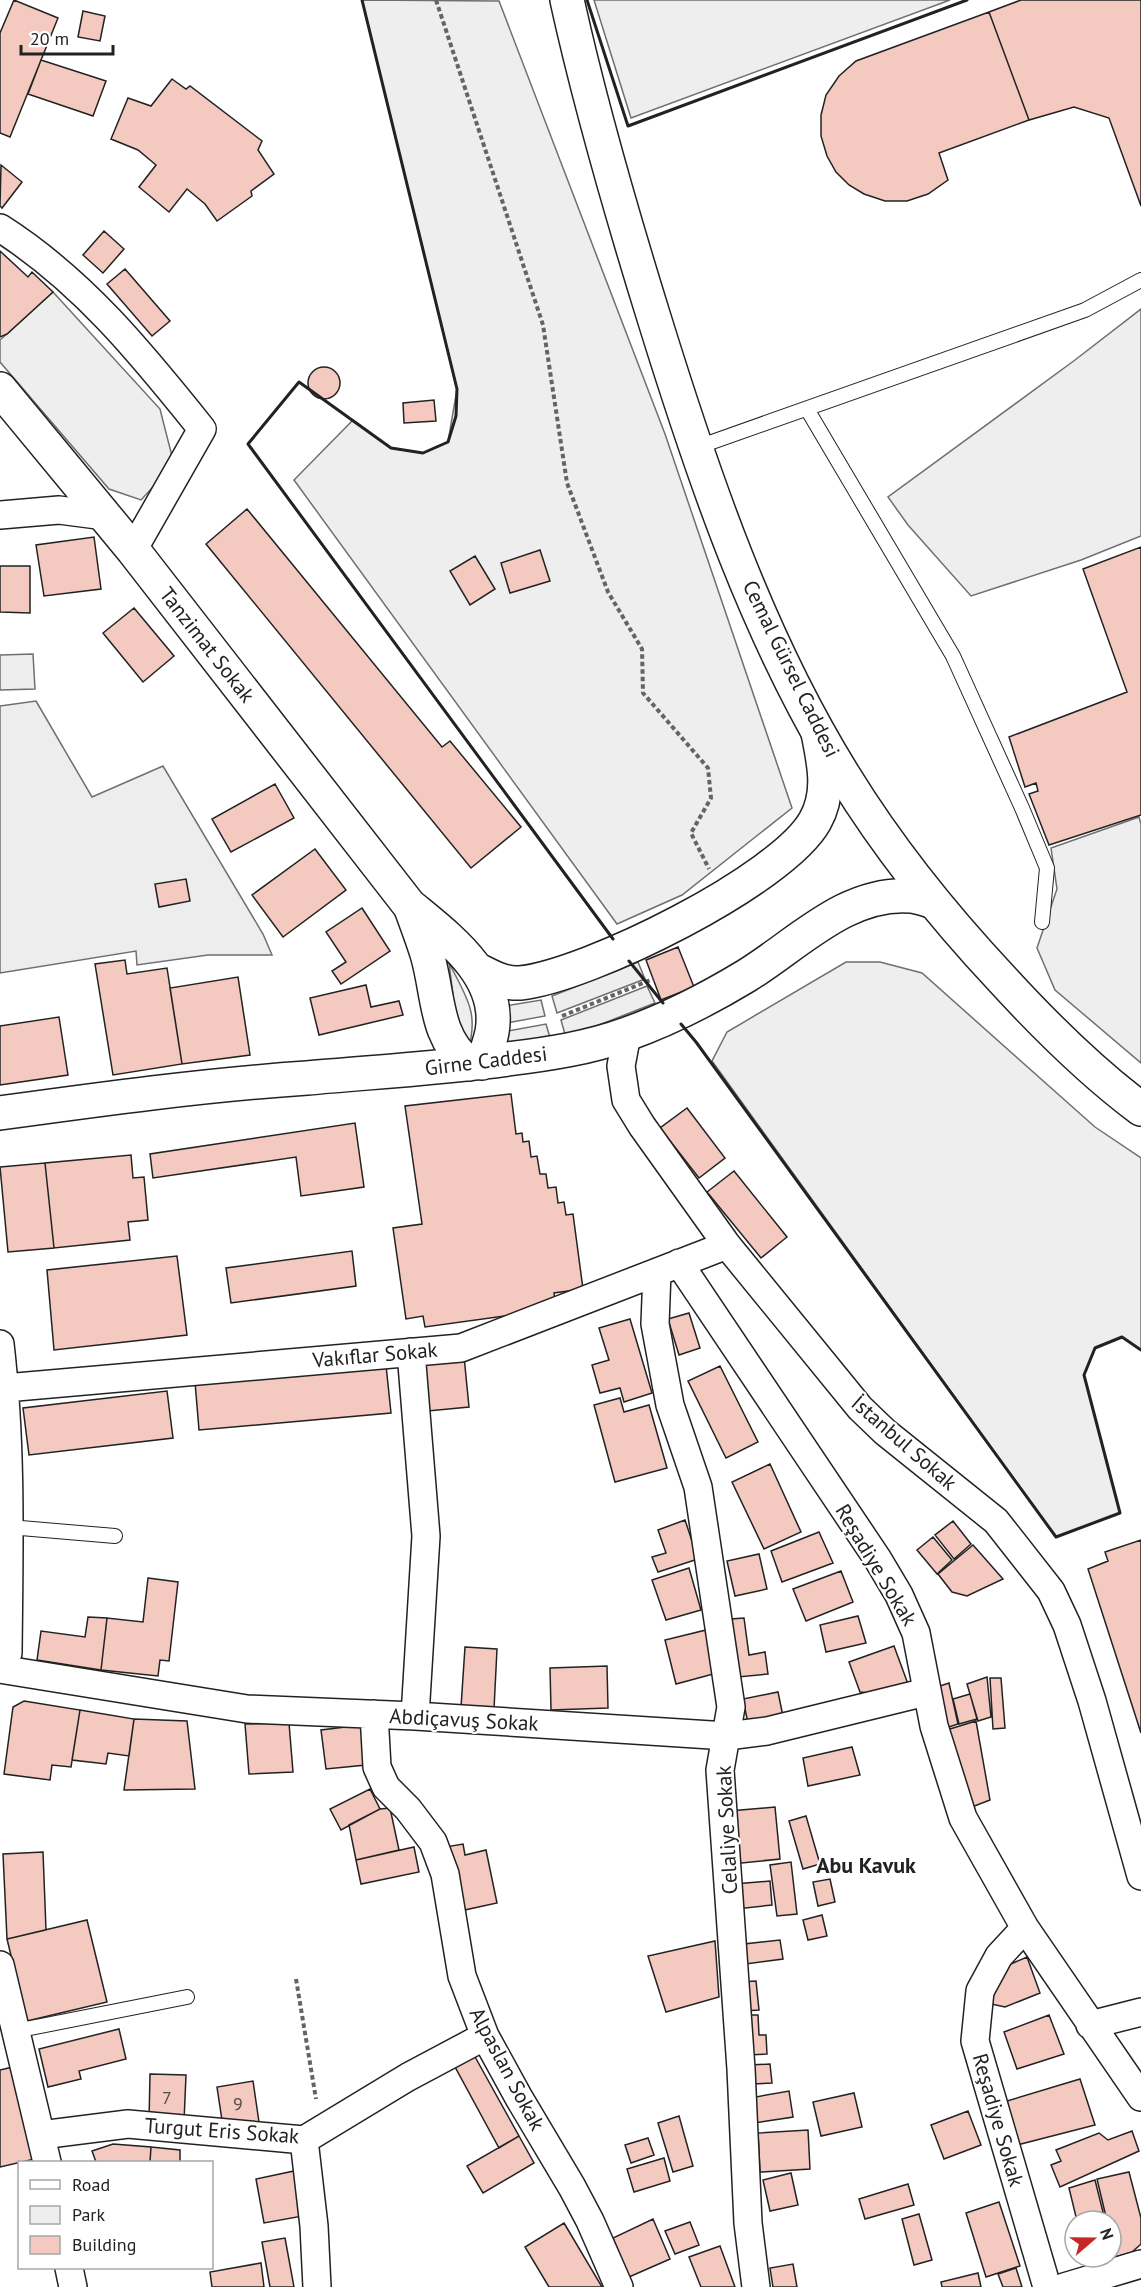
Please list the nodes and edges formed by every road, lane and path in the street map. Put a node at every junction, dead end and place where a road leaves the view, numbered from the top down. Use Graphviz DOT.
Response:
graph roads {
  1 [pos="436,0"];
  2 [pos="545,0"];
  3 [pos="567,0"];
  4 [pos="600,135"];
  5 [pos="0,228"];
  6 [pos="1141,280"];
  7 [pos="0,389"];
  8 [pos="807,409"];
  9 [pos="695,448"];
  10 [pos="0,515"];
  11 [pos="105,516"];
  12 [pos="133,550"];
  13 [pos="817,728"];
  14 [pos="711,872"];
  15 [pos="934,902"];
  16 [pos="410,904"];
  17 [pos="1042,922"];
  18 [pos="478,970"];
  19 [pos="653,979"];
  20 [pos="552,1018"];
  21 [pos="627,1034"];
  22 [pos="475,1063"];
  23 [pos="1141,1110"];
  24 [pos="0,1113"];
  25 [pos="727,1245"];
  26 [pos="668,1268"];
  27 [pos="0,1344"];
  28 [pos="411,1352"];
  29 [pos="5,1388"];
  30 [pos="9,1527"];
  31 [pos="115,1536"];
  32 [pos="0,1669"];
  33 [pos="926,1692"];
  34 [pos="374,1714"];
  35 [pos="416,1716"];
  36 [pos="727,1736"];
  37 [pos="1141,1876"];
  38 [pos="1025,1928"];
  39 [pos="0,1965"];
  40 [pos="296,1979"];
  41 [pos="187,1997"];
  42 [pos="1141,2012"];
  43 [pos="1090,2025"];
  44 [pos="7,2033"];
  45 [pos="485,2036"];
  46 [pos="1141,2097"];
  47 [pos="41,2135"];
  48 [pos="312,2135"];
  49 [pos="47,2161"];
  50 [pos="1141,2264"];
  51 [pos="69,2269"];
  52 [pos="73,2287"];
  53 [pos="317,2287"];
  54 [pos="619,2287"];
  55 [pos="756,2287"];
  56 [pos="1047,2287"];
  57 [pos="1065,2287"];
  1 -- 14 [label="path"];
  2 -- 4 [label="street, Cemal Gürsel Caddesi"];
  3 -- 4 [label="street, Cemal Gürsel Caddesi"];
  4 -- 9 [label="street, Cemal Gürsel Caddesi"];
  5 -- 12 [label="street"];
  6 -- 8 [label="lane"];
  7 -- 11 [label="street, Tanzimat Sokak"];
  8 -- 9 [label="lane"];
  8 -- 17 [label="lane"];
  9 -- 13 [label="street, Cemal Gürsel Caddesi"];
  10 -- 11 [label="street"];
  11 -- 12 [label="street, Tanzimat Sokak"];
  12 -- 16 [label="street, Tanzimat Sokak"];
  13 -- 15 [label="street, Cemal Gürsel Caddesi"];
  13 -- 18 [label="street"];
  15 -- 21 [label="street, Girne Caddesi"];
  15 -- 23 [label="street, Cemal Gürsel Caddesi"];
  16 -- 18 [label="street, Tanzimat Sokak"];
  16 -- 22 [label="street, Tanzimat Sokak"];
  18 -- 22 [label="street, Tanzimat Sokak"];
  19 -- 20 [label="path"];
  21 -- 22 [label="street, Girne Caddesi"];
  21 -- 25 [label="street, İstanbul Sokak"];
  22 -- 24 [label="street, Girne Caddesi"];
  25 -- 26 [label="street, Vakıflar Sokak"];
  25 -- 37 [label="street, İstanbul Sokak"];
  26 -- 28 [label="street, Vakıflar Sokak"];
  26 -- 33 [label="street, Reşadiye Sokak"];
  26 -- 36 [label="street, Celaliye Sokak"];
  27 -- 29 [label="street"];
  28 -- 29 [label="street, Vakıflar Sokak"];
  28 -- 35 [label="street"];
  29 -- 30 [label="street"];
  30 -- 31 [label="lane"];
  30 -- 32 [label="street"];
  32 -- 34 [label="street, Abdiçavuş Sokak"];
  33 -- 36 [label="street, Abdiçavuş Sokak"];
  33 -- 38 [label="street, Reşadiye Sokak"];
  34 -- 35 [label="street, Abdiçavuş Sokak"];
  34 -- 45 [label="street, Alpaslan Sokak"];
  35 -- 36 [label="street, Abdiçavuş Sokak"];
  36 -- 55 [label="street, Celaliye Sokak"];
  38 -- 43 [label="street, Reşadiye Sokak"];
  38 -- 56 [label="street, Reşadiye Sokak"];
  39 -- 44 [label="street"];
  40 -- 48 [label="path"];
  41 -- 44 [label="lane"];
  42 -- 43 [label="street"];
  43 -- 46 [label="street, Reşadiye Sokak"];
  44 -- 47 [label="street"];
  45 -- 48 [label="street, Turgut Eris Sokak"];
  45 -- 54 [label="street, Alpaslan Sokak"];
  47 -- 48 [label="street, Turgut Eris Sokak"];
  47 -- 49 [label="street"];
  48 -- 53 [label="street"];
  50 -- 57 [label="street"];
  51 -- 52 [label="street"];
}
